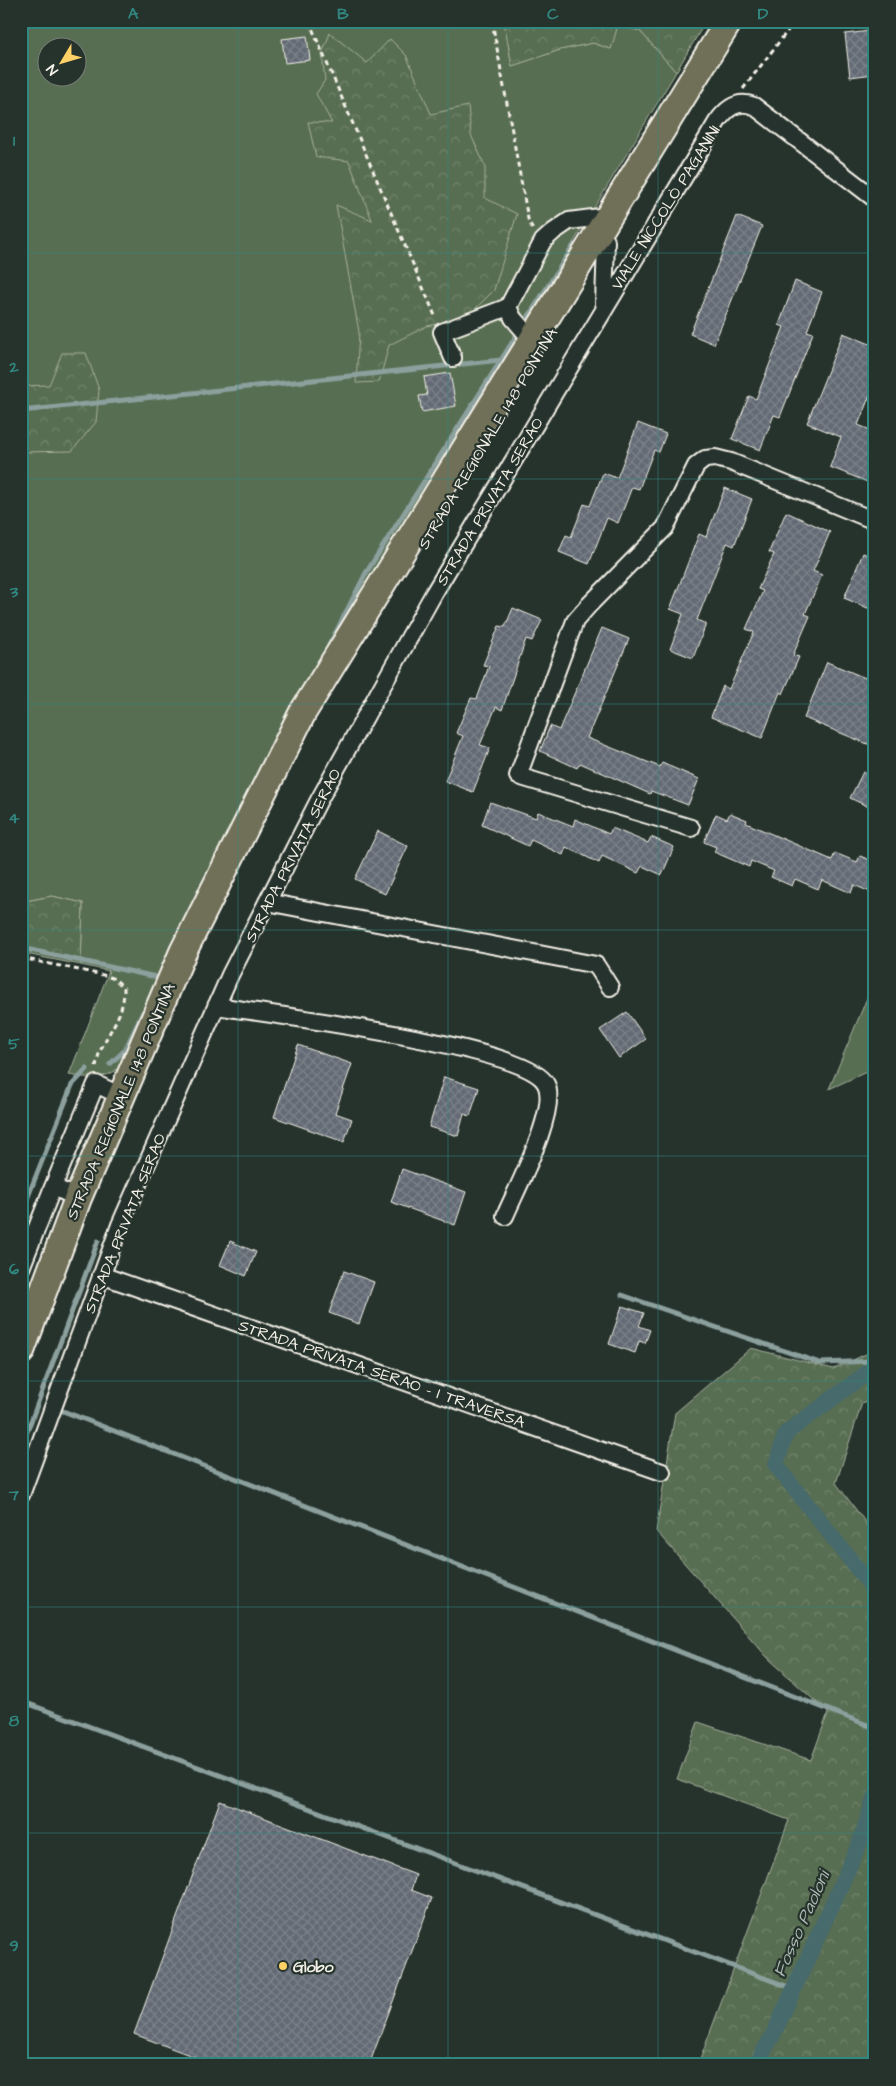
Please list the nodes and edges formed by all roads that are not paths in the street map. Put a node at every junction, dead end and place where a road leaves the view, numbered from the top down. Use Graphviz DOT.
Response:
graph roads {
  1 [pos="728,21"];
  2 [pos="747,21"];
  3 [pos="875,198"];
  4 [pos="607,229"];
  5 [pos="604,306"];
  6 [pos="511,312"];
  7 [pos="532,339"];
  8 [pos="453,358"];
  9 [pos="875,521"];
  10 [pos="691,828"];
  11 [pos="232,857"];
  12 [pos="267,902"];
  13 [pos="610,987"];
  14 [pos="216,1006"];
  15 [pos="121,1096"];
  16 [pos="53,1188"];
  17 [pos="78,1198"];
  18 [pos="505,1216"];
  19 [pos="21,1268"];
  20 [pos="101,1275"];
  21 [pos="21,1351"];
  22 [pos="662,1472"];
  23 [pos="21,1495"];
  1 -- 4 [label="main road, STRADA REGIONALE 148 PONTINA"];
  2 -- 4 [label="main road, STRADA REGIONALE 148 PONTINA"];
  3 -- 5 [label="street, VIALE NICCOLÒ PAGANINI"];
  4 -- 5 [label="street, STRADA PRIVATA SERAO"];
  4 -- 6 [label="street"];
  4 -- 7 [label="main road, STRADA REGIONALE 148 PONTINA"];
  4 -- 11 [label="main road, STRADA REGIONALE 148 PONTINA"];
  5 -- 12 [label="street, STRADA PRIVATA SERAO"];
  6 -- 7 [label="street, STRADA REGIONALE 148 PONTINA"];
  6 -- 8 [label="street"];
  7 -- 11 [label="main road, STRADA REGIONALE 148 PONTINA"];
  9 -- 10 [label="street"];
  11 -- 15 [label="main road, STRADA REGIONALE 148 PONTINA"];
  12 -- 13 [label="street"];
  12 -- 14 [label="street, STRADA PRIVATA SERAO"];
  14 -- 18 [label="street"];
  14 -- 20 [label="street, STRADA PRIVATA SERAO"];
  15 -- 16 [label="street"];
  15 -- 17 [label="main road, STRADA REGIONALE 148 PONTINA"];
  16 -- 17 [label="street"];
  16 -- 19 [label="street"];
  17 -- 21 [label="main road, STRADA REGIONALE 148 PONTINA"];
  20 -- 22 [label="street, STRADA PRIVATA SERAO - I TRAVERSA"];
  20 -- 23 [label="street, STRADA PRIVATA SERAO"];
}
